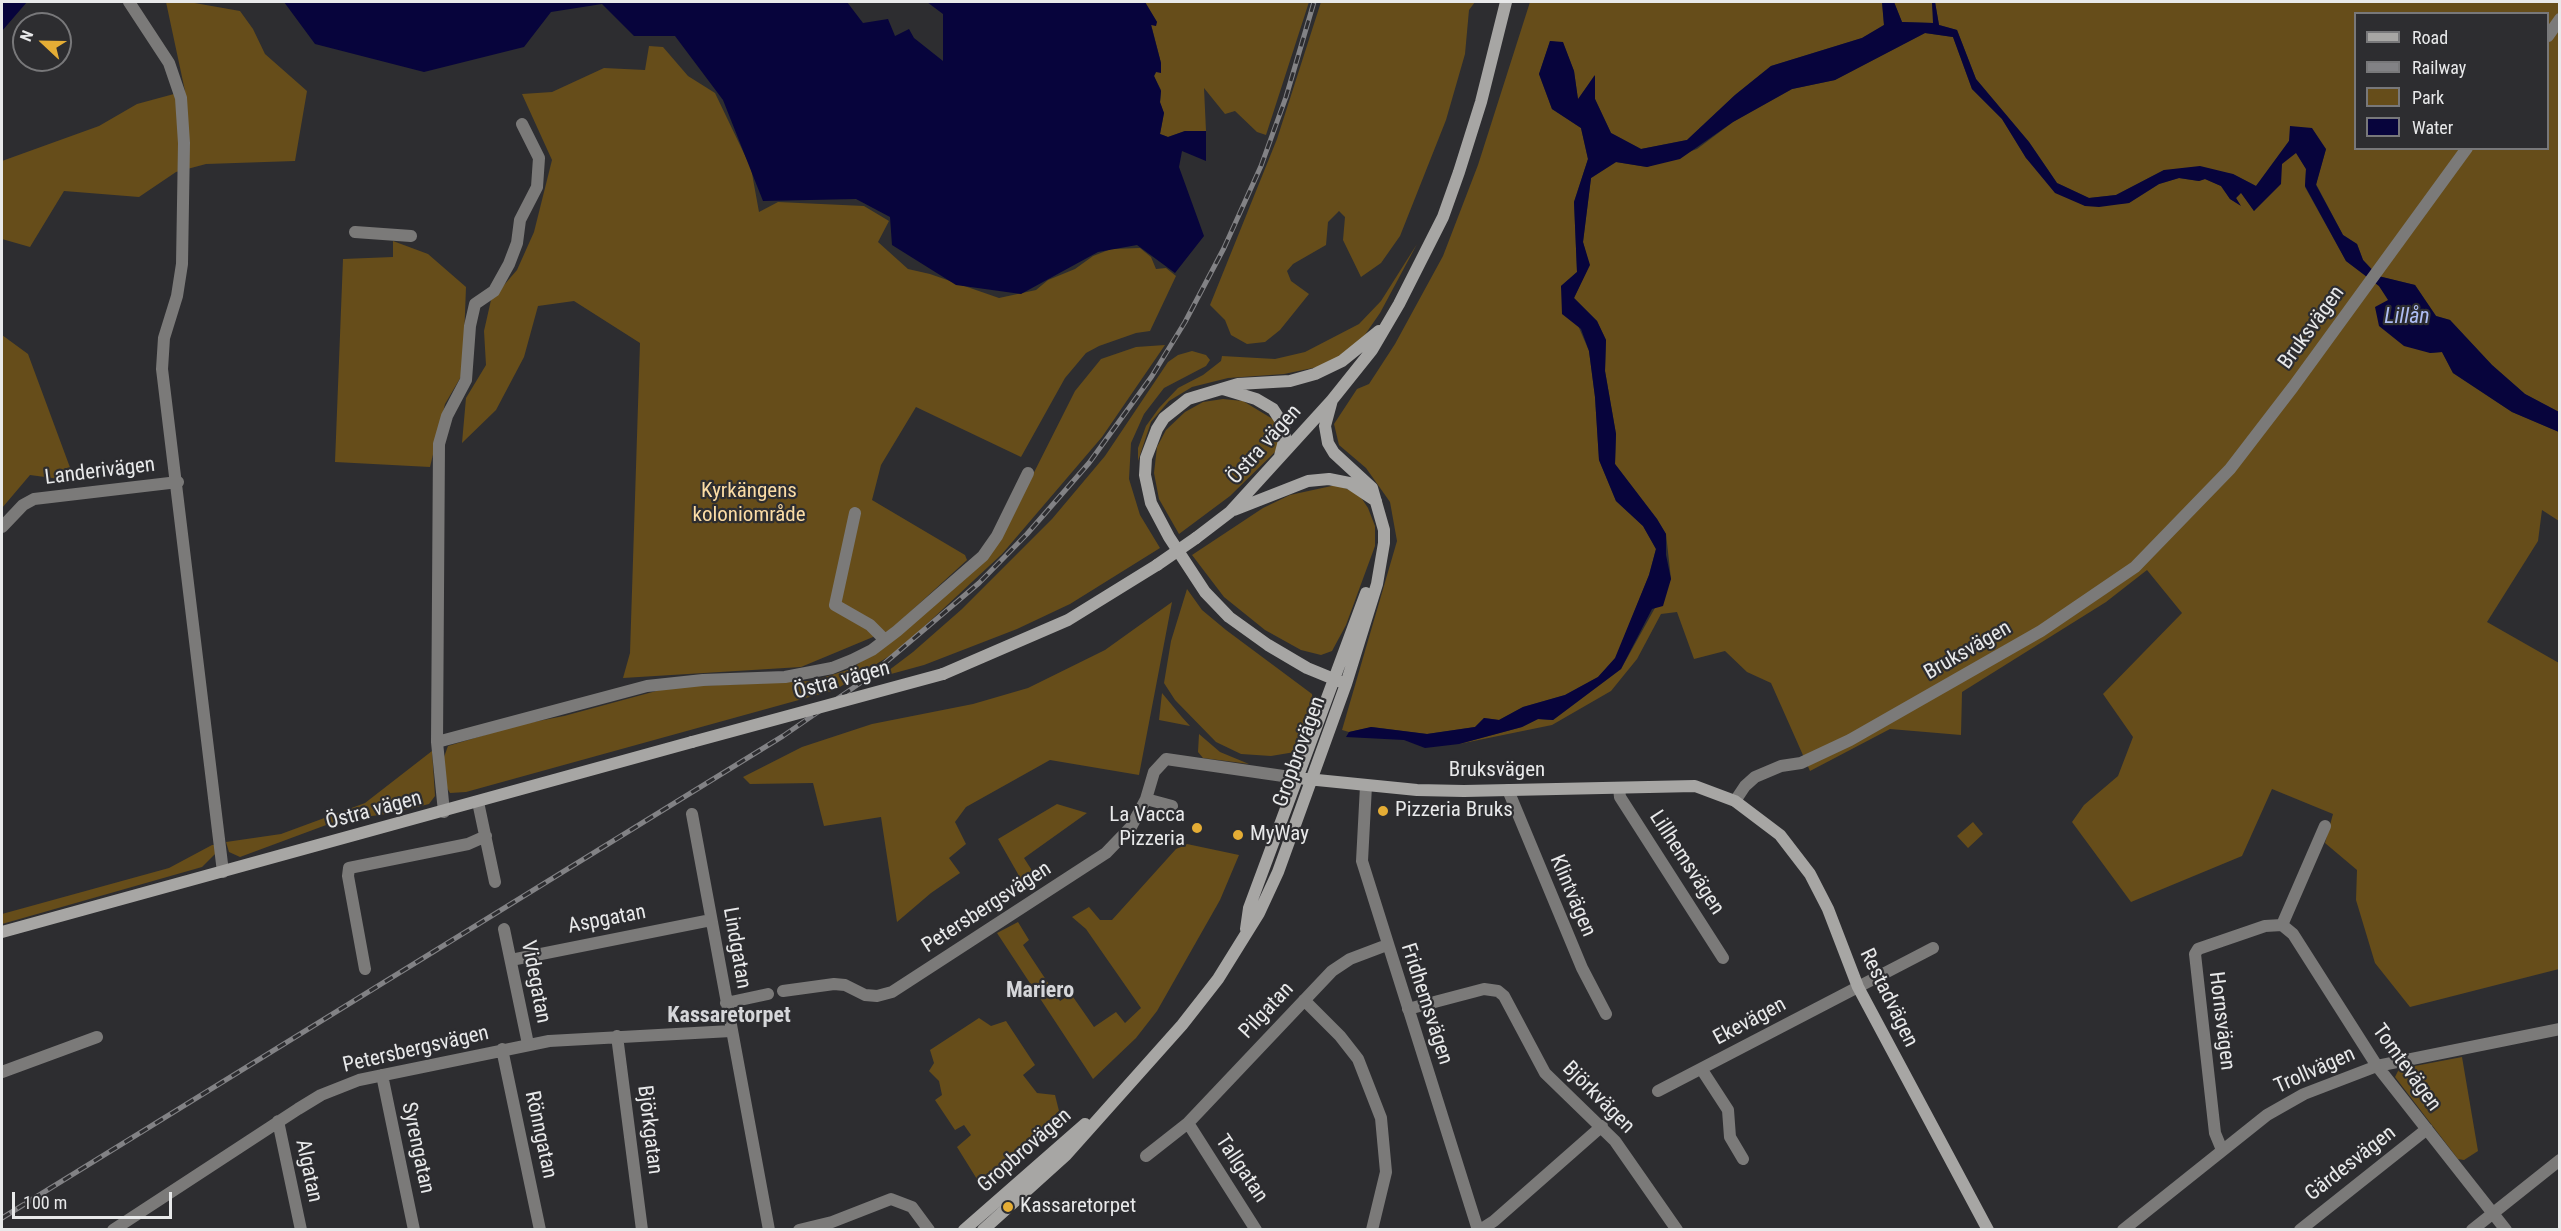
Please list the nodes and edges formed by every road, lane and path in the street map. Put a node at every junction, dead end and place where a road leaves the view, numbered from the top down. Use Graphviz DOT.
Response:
graph roads {
  1 [pos="129,2"];
  2 [pos="1506,2"];
  3 [pos="2559,19"];
  4 [pos="2549,33"];
  5 [pos="522,124"];
  6 [pos="2466,150"];
  7 [pos="355,232"];
  8 [pos="411,236"];
  9 [pos="1386,325"];
  10 [pos="1222,388"];
  11 [pos="1332,400"];
  12 [pos="1278,461"];
  13 [pos="1028,473"];
  14 [pos="177,482"];
  15 [pos="1377,503"];
  16 [pos="1230,512"];
  17 [pos="855,516"];
  18 [pos="2,527"];
  19 [pos="1382,560"];
  20 [pos="885,640"];
  21 [pos="1332,679"];
  22 [pos="1346,684"];
  23 [pos="437,742"];
  24 [pos="1297,778"];
  25 [pos="1310,780"];
  26 [pos="1365,786"];
  27 [pos="1619,788"];
  28 [pos="1508,790"];
  29 [pos="1146,799"];
  30 [pos="1735,801"];
  31 [pos="478,802"];
  32 [pos="1172,806"];
  33 [pos="444,812"];
  34 [pos="692,814"];
  35 [pos="2325,826"];
  36 [pos="486,836"];
  37 [pos="224,872"];
  38 [pos="495,882"];
  39 [pos="711,920"];
  40 [pos="2282,925"];
  41 [pos="504,929"];
  42 [pos="1246,930"];
  43 [pos="2,932"];
  44 [pos="1387,945"];
  45 [pos="1934,948"];
  46 [pos="1723,958"];
  47 [pos="512,960"];
  48 [pos="365,969"];
  49 [pos="1858,987"];
  50 [pos="783,991"];
  51 [pos="768,994"];
  52 [pos="1304,1000"];
  53 [pos="726,1003"];
  54 [pos="1408,1009"];
  55 [pos="1606,1014"];
  56 [pos="2559,1029"];
  57 [pos="731,1031"];
  58 [pos="617,1036"];
  59 [pos="97,1037"];
  60 [pos="528,1044"];
  61 [pos="502,1049"];
  62 [pos="2377,1066"];
  63 [pos="1702,1070"];
  64 [pos="2,1072"];
  65 [pos="382,1075"];
  66 [pos="1658,1091"];
  67 [pos="1112,1102"];
  68 [pos="278,1121"];
  69 [pos="1602,1126"];
  70 [pos="1190,1127"];
  71 [pos="2427,1129"];
  72 [pos="2222,1150"];
  73 [pos="1146,1156"];
  74 [pos="1743,1159"];
  75 [pos="2559,1160"];
  76 [pos="2493,1213"];
  77 [pos="113,1230"];
  78 [pos="300,1230"];
  79 [pos="414,1230"];
  80 [pos="540,1230"];
  81 [pos="642,1230"];
  82 [pos="769,1230"];
  83 [pos="799,1230"];
  84 [pos="929,1230"];
  85 [pos="964,1230"];
  86 [pos="983,1230"];
  87 [pos="1256,1230"];
  88 [pos="1372,1230"];
  89 [pos="1479,1230"];
  90 [pos="1677,1230"];
  91 [pos="1988,1230"];
  92 [pos="2123,1230"];
  93 [pos="2300,1230"];
  94 [pos="2472,1230"];
  95 [pos="2506,1230"];
  1 -- 14 [label="street"];
  2 -- 9 [label="street, Östra vägen"];
  3 -- 4 [label="street"];
  5 -- 23 [label="street"];
  6 -- 30 [label="street, Bruksvägen"];
  7 -- 8 [label="street"];
  9 -- 10 [label="street"];
  9 -- 11 [label="street, Östra vägen"];
  10 -- 12 [label="street"];
  10 -- 21 [label="street"];
  11 -- 12 [label="street, Östra vägen"];
  11 -- 15 [label="street"];
  12 -- 16 [label="street, Östra vägen"];
  13 -- 20 [label="street"];
  14 -- 18 [label="street, Landerivägen"];
  14 -- 37 [label="street"];
  15 -- 16 [label="street"];
  15 -- 19 [label="street"];
  16 -- 31 [label="street, Östra vägen, bridge"];
  17 -- 20 [label="street"];
  19 -- 21 [label="street, Gropbrovägen"];
  19 -- 22 [label="street, Gropbrovägen"];
  20 -- 23 [label="street"];
  21 -- 22 [label="street"];
  21 -- 24 [label="street, Gropbrovägen"];
  22 -- 25 [label="street, Gropbrovägen"];
  23 -- 33 [label="street"];
  24 -- 25 [label="street, Bruksvägen"];
  24 -- 29 [label="street, Petersbergsvägen"];
  24 -- 42 [label="street, Gropbrovägen"];
  25 -- 26 [label="street, Bruksvägen"];
  25 -- 42 [label="street, Gropbrovägen"];
  26 -- 28 [label="street, Bruksvägen"];
  26 -- 44 [label="street, Fridhemsvägen"];
  27 -- 28 [label="street, Bruksvägen"];
  27 -- 30 [label="street, Bruksvägen"];
  27 -- 46 [label="street, Lillhemsvägen"];
  28 -- 55 [label="street, Klintvägen"];
  29 -- 32 [label="street"];
  29 -- 50 [label="street, Petersbergsvägen"];
  30 -- 49 [label="street, Restadvägen"];
  31 -- 33 [label="street, Östra vägen"];
  31 -- 36 [label="street"];
  33 -- 37 [label="street, Östra vägen"];
  34 -- 39 [label="street, Lindgatan"];
  35 -- 40 [label="street"];
  36 -- 38 [label="street"];
  36 -- 48 [label="street"];
  37 -- 43 [label="street, Östra vägen"];
  39 -- 47 [label="street, Aspgatan"];
  39 -- 53 [label="street, Lindgatan"];
  40 -- 62 [label="street, Tomtevägen"];
  40 -- 72 [label="street, Hornsvägen"];
  41 -- 47 [label="street, Videgatan"];
  42 -- 67 [label="street, Gropbrovägen"];
  44 -- 52 [label="street, Pilgatan"];
  44 -- 54 [label="street, Fridhemsvägen"];
  45 -- 49 [label="street, Ekevägen"];
  47 -- 60 [label="street, Videgatan"];
  49 -- 63 [label="street, Ekevägen"];
  49 -- 91 [label="street, Restadvägen"];
  51 -- 53 [label="street"];
  52 -- 70 [label="street, Pilgatan"];
  52 -- 88 [label="street"];
  53 -- 57 [label="street, Lindgatan"];
  54 -- 69 [label="street, Björkvägen"];
  54 -- 89 [label="street, Fridhemsvägen"];
  56 -- 62 [label="street, Trollvägen"];
  57 -- 58 [label="street, Petersbergsvägen"];
  57 -- 82 [label="street, Lindgatan"];
  58 -- 60 [label="street, Petersbergsvägen"];
  58 -- 81 [label="street, Björkgatan"];
  59 -- 64 [label="street"];
  60 -- 61 [label="street, Petersbergsvägen"];
  61 -- 65 [label="street, Petersbergsvägen"];
  61 -- 80 [label="street, Rönngatan"];
  62 -- 71 [label="street, Tomtevägen"];
  62 -- 72 [label="street, Trollvägen"];
  63 -- 66 [label="street, Ekevägen"];
  63 -- 74 [label="street"];
  65 -- 68 [label="street, Petersbergsvägen"];
  65 -- 79 [label="street, Syrengatan"];
  67 -- 85 [label="street, Gropbrovägen"];
  67 -- 86 [label="street, Gropbrovägen"];
  68 -- 77 [label="street, Petersbergsvägen"];
  68 -- 78 [label="street, Algatan"];
  69 -- 89 [label="street"];
  69 -- 90 [label="street, Björkvägen"];
  70 -- 73 [label="street, Pilgatan"];
  70 -- 87 [label="street, Tallgatan"];
  71 -- 76 [label="street, Tomtevägen"];
  71 -- 93 [label="street, Gärdesvägen"];
  72 -- 92 [label="street, Trollvägen"];
  75 -- 76 [label="street"];
  76 -- 94 [label="street"];
  76 -- 95 [label="street, Tomtevägen"];
  83 -- 84 [label="street"];
}
